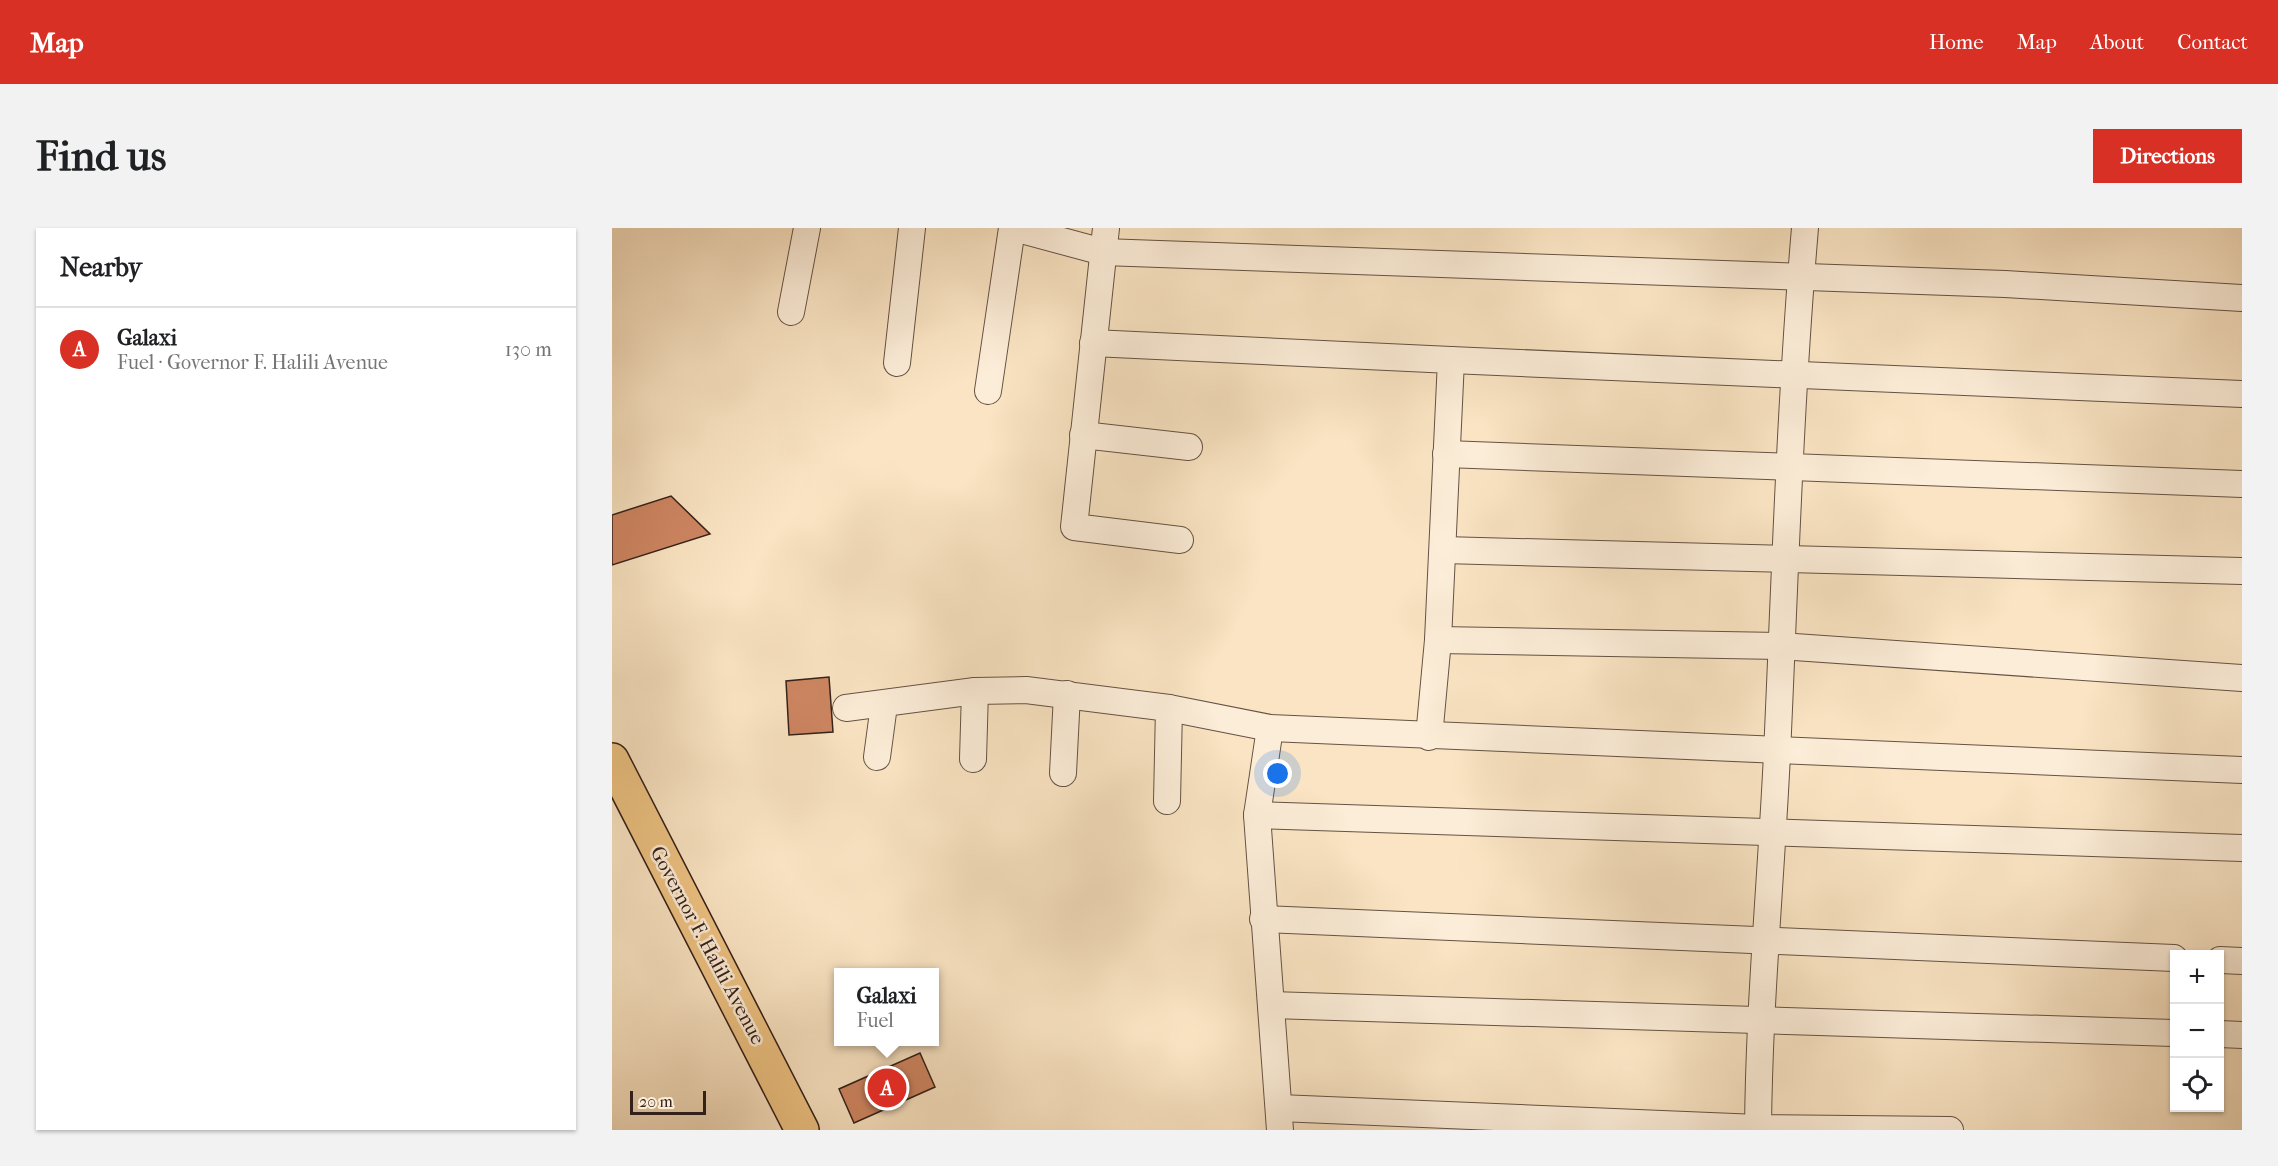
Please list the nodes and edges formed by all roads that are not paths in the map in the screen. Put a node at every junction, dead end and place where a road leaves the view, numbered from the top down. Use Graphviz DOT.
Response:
graph roads {
  1 [pos="807,228"];
  2 [pos="912,228"];
  3 [pos="1013,228"];
  4 [pos="1804,228"];
  5 [pos="1104,240"];
  6 [pos="1800,277"];
  7 [pos="2242,298"];
  8 [pos="791,312"];
  9 [pos="1093,343"];
  10 [pos="1451,360"];
  11 [pos="897,363"];
  12 [pos="1794,377"];
  13 [pos="988,392"];
  14 [pos="2242,394"];
  15 [pos="1083,435"];
  16 [pos="1189,447"];
  17 [pos="1446,454"];
  18 [pos="1789,468"];
  19 [pos="2242,484"];
  20 [pos="1180,540"];
  21 [pos="1443,550"];
  22 [pos="1787,560"];
  23 [pos="2242,571"];
  24 [pos="1438,640"];
  25 [pos="1780,646"];
  26 [pos="2242,678"];
  27 [pos="975,691"];
  28 [pos="1067,694"];
  29 [pos="884,705"];
  30 [pos="846,708"];
  31 [pos="1169,708"];
  32 [pos="1270,728"];
  33 [pos="1429,737"];
  34 [pos="1777,750"];
  35 [pos="877,757"];
  36 [pos="973,759"];
  37 [pos="612,760"];
  38 [pos="2242,770"];
  39 [pos="1063,773"];
  40 [pos="1167,801"];
  41 [pos="1257,815"];
  42 [pos="1773,832"];
  43 [pos="2242,848"];
  44 [pos="1263,919"];
  45 [pos="1767,939"];
  46 [pos="2170,958"];
  47 [pos="2224,960"];
  48 [pos="2242,961"];
  49 [pos="1271,1005"];
  50 [pos="1762,1020"];
  51 [pos="2170,1033"];
  52 [pos="2224,1034"];
  53 [pos="2242,1035"];
  54 [pos="1279,1119"];
  55 [pos="1758,1129"];
  56 [pos="802,1130"];
  57 [pos="1950,1130"];
  1 -- 8 [label="street"];
  2 -- 11 [label="street"];
  3 -- 5 [label="street"];
  3 -- 13 [label="street"];
  4 -- 6 [label="street"];
  5 -- 6 [label="street"];
  5 -- 9 [label="street"];
  6 -- 7 [label="street"];
  6 -- 12 [label="street"];
  9 -- 10 [label="street"];
  9 -- 15 [label="street"];
  10 -- 12 [label="street"];
  10 -- 17 [label="street"];
  12 -- 14 [label="street"];
  12 -- 18 [label="street"];
  15 -- 16 [label="street"];
  15 -- 20 [label="street"];
  17 -- 18 [label="street"];
  17 -- 21 [label="street"];
  18 -- 19 [label="street"];
  18 -- 22 [label="street"];
  21 -- 22 [label="street"];
  21 -- 24 [label="street"];
  22 -- 23 [label="street"];
  22 -- 25 [label="street"];
  24 -- 25 [label="street"];
  24 -- 33 [label="street"];
  25 -- 26 [label="street"];
  25 -- 34 [label="street"];
  27 -- 28 [label="street"];
  27 -- 29 [label="street"];
  27 -- 36 [label="street"];
  28 -- 31 [label="street"];
  28 -- 39 [label="street"];
  29 -- 30 [label="street"];
  29 -- 35 [label="street"];
  31 -- 32 [label="street"];
  31 -- 40 [label="street"];
  32 -- 33 [label="street"];
  32 -- 41 [label="street"];
  33 -- 34 [label="street"];
  34 -- 38 [label="street"];
  34 -- 42 [label="street"];
  37 -- 56 [label="main road, Governor F. Halili Avenue"];
  41 -- 42 [label="street"];
  41 -- 44 [label="street"];
  42 -- 43 [label="street"];
  42 -- 45 [label="street"];
  44 -- 45 [label="street"];
  44 -- 49 [label="street"];
  45 -- 46 [label="street"];
  45 -- 50 [label="street"];
  47 -- 48 [label="street"];
  49 -- 50 [label="street"];
  49 -- 54 [label="street"];
  50 -- 51 [label="street"];
  50 -- 55 [label="street"];
  52 -- 53 [label="street"];
  54 -- 55 [label="street"];
  55 -- 57 [label="street"];
}
